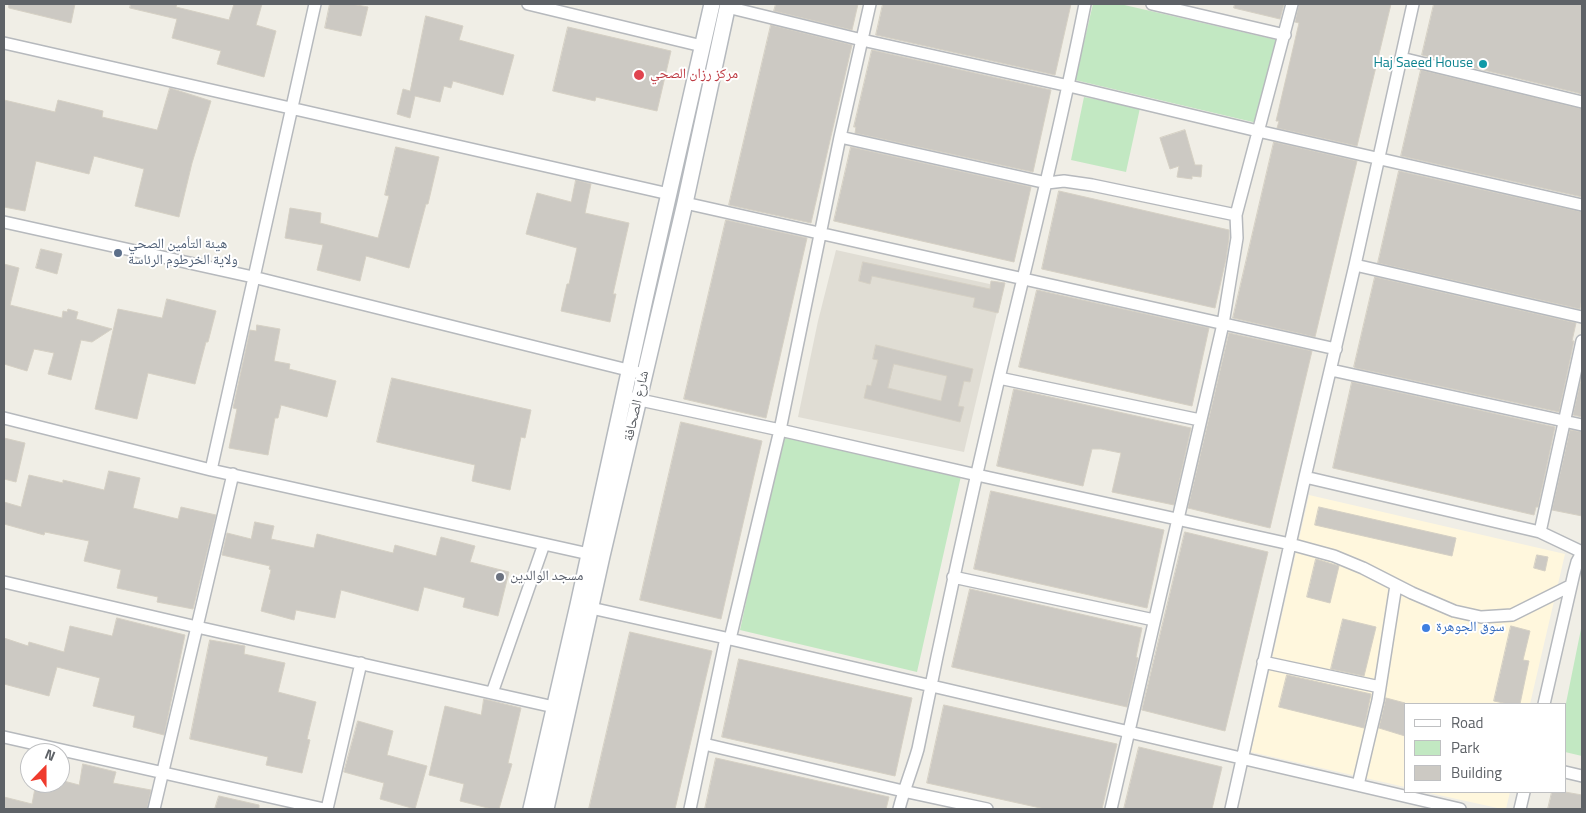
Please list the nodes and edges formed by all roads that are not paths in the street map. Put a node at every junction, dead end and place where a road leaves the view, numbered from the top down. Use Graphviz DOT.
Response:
graph roads {
  1 [pos="315,4"];
  2 [pos="528,4"];
  3 [pos="712,4"];
  4 [pos="870,4"];
  5 [pos="1085,4"];
  6 [pos="1152,4"];
  7 [pos="1292,4"];
  8 [pos="1413,4"];
  9 [pos="728,6"];
  10 [pos="1285,35"];
  11 [pos="862,40"];
  12 [pos="4,43"];
  13 [pos="702,46"];
  14 [pos="1401,58"];
  15 [pos="1069,86"];
  16 [pos="1582,102"];
  17 [pos="292,108"];
  18 [pos="1258,131"];
  19 [pos="840,137"];
  20 [pos="1379,158"];
  21 [pos="1047,182"];
  22 [pos="668,194"];
  23 [pos="685,203"];
  24 [pos="1582,205"];
  25 [pos="1236,216"];
  26 [pos="4,222"];
  27 [pos="820,233"];
  28 [pos="1355,265"];
  29 [pos="253,277"];
  30 [pos="1023,280"];
  31 [pos="1582,317"];
  32 [pos="1223,324"];
  33 [pos="1582,341"];
  34 [pos="1336,349"];
  35 [pos="1331,370"];
  36 [pos="629,371"];
  37 [pos="644,374"];
  38 [pos="999,378"];
  39 [pos="624,397"];
  40 [pos="639,400"];
  41 [pos="4,418"];
  42 [pos="1200,420"];
  43 [pos="1564,421"];
  44 [pos="1582,425"];
  45 [pos="780,430"];
  46 [pos="211,470"];
  47 [pos="233,474"];
  48 [pos="977,476"];
  49 [pos="1305,476"];
  50 [pos="1177,519"];
  51 [pos="1540,532"];
  52 [pos="544,544"];
  53 [pos="1290,544"];
  54 [pos="1582,552"];
  55 [pos="589,554"];
  56 [pos="953,577"];
  57 [pos="4,582"];
  58 [pos="1396,585"];
  59 [pos="1570,586"];
  60 [pos="590,608"];
  61 [pos="1154,620"];
  62 [pos="197,627"];
  63 [pos="728,638"];
  64 [pos="1263,662"];
  65 [pos="361,663"];
  66 [pos="930,686"];
  67 [pos="1380,687"];
  68 [pos="492,693"];
  69 [pos="1544,703"];
  70 [pos="554,707"];
  71 [pos="1129,731"];
  72 [pos="4,737"];
  73 [pos="704,744"];
  74 [pos="1242,758"];
  75 [pos="1566,772"];
  76 [pos="163,773"];
  77 [pos="1582,776"];
  78 [pos="1358,785"];
  79 [pos="903,791"];
  80 [pos="1524,793"];
  81 [pos="154,809"];
  82 [pos="326,809"];
  83 [pos="531,809"];
  84 [pos="546,809"];
  85 [pos="690,809"];
  86 [pos="899,809"];
  87 [pos="987,809"];
  88 [pos="1111,809"];
  89 [pos="1231,809"];
  90 [pos="1460,809"];
  91 [pos="1520,809"];
  1 -- 17 [label="street"];
  2 -- 13 [label="street"];
  3 -- 13 [label="main road, شارع الصحافة"];
  4 -- 11 [label="street"];
  5 -- 15 [label="street"];
  6 -- 10 [label="street"];
  7 -- 10 [label="street"];
  8 -- 14 [label="street"];
  9 -- 11 [label="street"];
  9 -- 23 [label="main road, شارع الصحافة"];
  10 -- 18 [label="street"];
  11 -- 15 [label="street"];
  11 -- 19 [label="street"];
  12 -- 17 [label="street"];
  13 -- 22 [label="main road, شارع الصحافة"];
  14 -- 16 [label="street"];
  14 -- 20 [label="street"];
  15 -- 18 [label="street"];
  15 -- 21 [label="street"];
  17 -- 22 [label="street"];
  17 -- 29 [label="street"];
  18 -- 20 [label="street"];
  18 -- 25 [label="street"];
  19 -- 21 [label="street"];
  19 -- 27 [label="street"];
  20 -- 24 [label="street"];
  20 -- 28 [label="street"];
  21 -- 25 [label="street"];
  21 -- 30 [label="street"];
  22 -- 36 [label="main road, شارع الصحافة"];
  23 -- 27 [label="street"];
  23 -- 37 [label="main road, شارع الصحافة"];
  25 -- 32 [label="street"];
  26 -- 29 [label="street"];
  27 -- 30 [label="street"];
  27 -- 45 [label="street"];
  28 -- 31 [label="street"];
  28 -- 34 [label="street"];
  29 -- 36 [label="street"];
  29 -- 46 [label="street"];
  30 -- 32 [label="street"];
  30 -- 38 [label="street"];
  32 -- 34 [label="street"];
  32 -- 42 [label="street"];
  33 -- 43 [label="street"];
  34 -- 35 [label="street"];
  35 -- 43 [label="street"];
  35 -- 49 [label="street"];
  36 -- 37 [label="street"];
  36 -- 39 [label="main road, شارع الصحافة"];
  37 -- 40 [label="main road, شارع الصحافة"];
  38 -- 42 [label="street"];
  38 -- 48 [label="street"];
  39 -- 40 [label="street"];
  39 -- 55 [label="main road, شارع الصحافة"];
  40 -- 45 [label="street"];
  40 -- 60 [label="main road, شارع الصحافة"];
  41 -- 46 [label="street"];
  42 -- 50 [label="street"];
  43 -- 44 [label="street"];
  43 -- 51 [label="street"];
  45 -- 48 [label="street"];
  45 -- 63 [label="street"];
  46 -- 47 [label="street"];
  47 -- 52 [label="street"];
  47 -- 62 [label="street"];
  48 -- 50 [label="street"];
  48 -- 56 [label="street"];
  49 -- 51 [label="street"];
  49 -- 53 [label="street"];
  50 -- 53 [label="street"];
  50 -- 61 [label="street"];
  51 -- 54 [label="street"];
  52 -- 55 [label="street"];
  52 -- 68 [label="street"];
  53 -- 58 [label="street"];
  53 -- 64 [label="street"];
  54 -- 59 [label="street"];
  55 -- 70 [label="main road, شارع الصحافة"];
  56 -- 61 [label="street"];
  56 -- 66 [label="street"];
  57 -- 62 [label="street"];
  58 -- 59 [label="street"];
  58 -- 67 [label="street"];
  59 -- 69 [label="street"];
  60 -- 63 [label="street"];
  60 -- 84 [label="main road, شارع الصحافة"];
  61 -- 71 [label="street"];
  62 -- 65 [label="street"];
  62 -- 76 [label="street"];
  63 -- 66 [label="street"];
  63 -- 73 [label="street"];
  64 -- 67 [label="street"];
  64 -- 74 [label="street"];
  65 -- 68 [label="street"];
  65 -- 82 [label="street"];
  66 -- 71 [label="street"];
  66 -- 79 [label="street"];
  67 -- 78 [label="street"];
  68 -- 70 [label="street"];
  70 -- 83 [label="main road, شارع الصحافة"];
  71 -- 74 [label="street"];
  71 -- 88 [label="street"];
  72 -- 76 [label="street"];
  73 -- 79 [label="street"];
  73 -- 85 [label="street"];
  74 -- 78 [label="street"];
  74 -- 89 [label="street"];
  75 -- 77 [label="street"];
  76 -- 81 [label="street"];
  76 -- 82 [label="street"];
  78 -- 90 [label="street"];
  79 -- 86 [label="street"];
  79 -- 87 [label="street"];
  80 -- 91 [label="street"];
}
